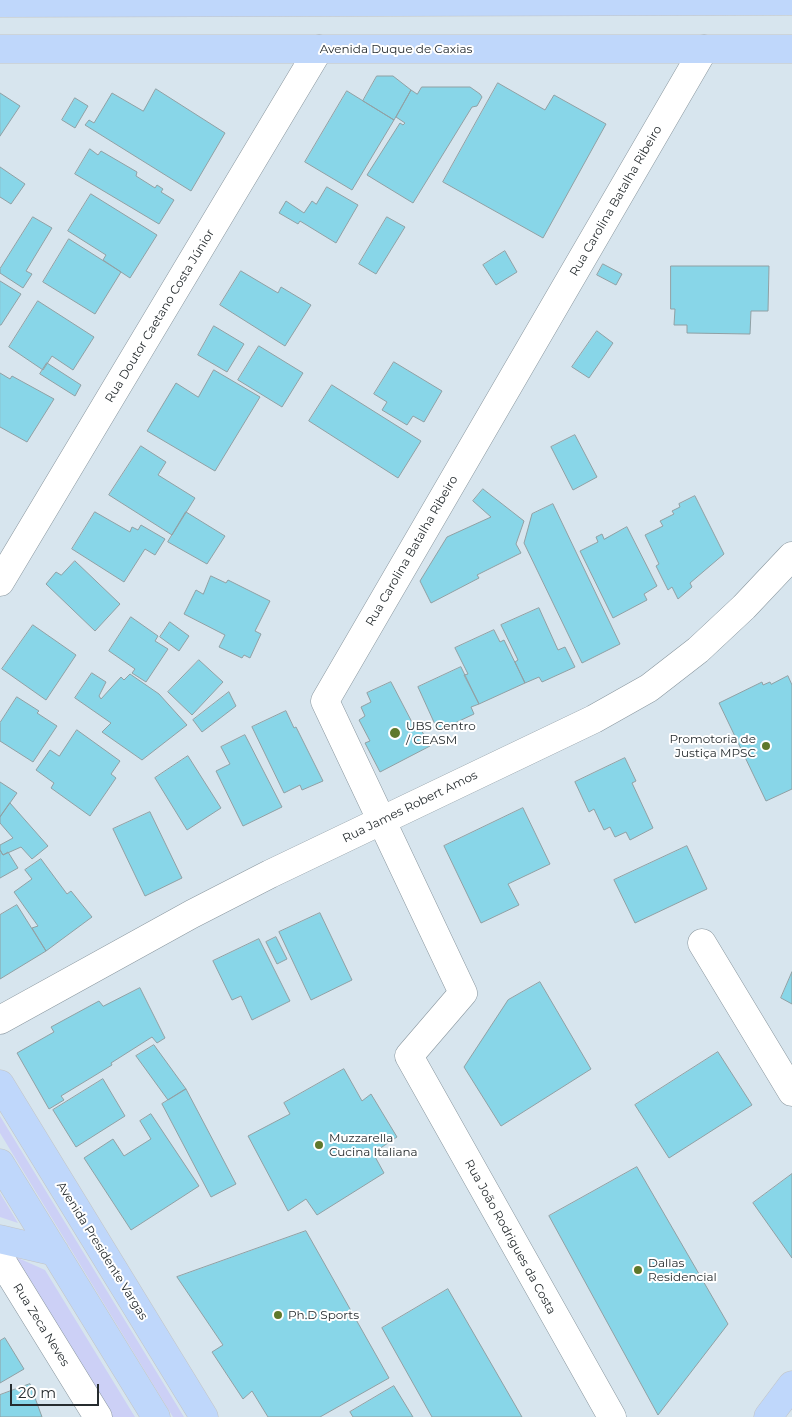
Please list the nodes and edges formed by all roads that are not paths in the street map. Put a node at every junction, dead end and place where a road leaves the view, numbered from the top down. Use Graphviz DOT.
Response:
graph roads {
  1 [pos="674,0"];
  2 [pos="310,1"];
  3 [pos="792,1"];
  4 [pos="0,3"];
  5 [pos="0,49"];
  6 [pos="320,49"];
  7 [pos="704,49"];
  8 [pos="792,49"];
  9 [pos="792,556"];
  10 [pos="0,582"];
  11 [pos="382,820"];
  12 [pos="702,943"];
  13 [pos="0,1020"];
  14 [pos="409,1056"];
  15 [pos="0,1084"];
  16 [pos="792,1092"];
  17 [pos="0,1162"];
  18 [pos="0,1239"];
  19 [pos="55,1252"];
  20 [pos="0,1258"];
  21 [pos="792,1385"];
  22 [pos="98,1417"];
  23 [pos="156,1417"];
  24 [pos="204,1417"];
  25 [pos="612,1417"];
  26 [pos="768,1417"];
  1 -- 2 [label="main road"];
  1 -- 3 [label="main road"];
  2 -- 4 [label="main road"];
  5 -- 6 [label="main road, Avenida Duque de Caxias"];
  6 -- 7 [label="main road, Avenida Duque de Caxias"];
  6 -- 10 [label="street, Rua Doutor Caetano Costa Júnior"];
  7 -- 8 [label="main road, Avenida Duque de Caxias"];
  7 -- 11 [label="street, Rua Carolina Batalha Ribeiro"];
  9 -- 11 [label="street, Rua James Robert Amos"];
  11 -- 13 [label="street, Rua James Robert Amos"];
  11 -- 14 [label="street, Rua Carolina Batalha Ribeiro"];
  12 -- 16 [label="street"];
  14 -- 25 [label="street, Rua João Rodrigues da Costa"];
  15 -- 24 [label="main road, Avenida Presidente Vargas"];
  17 -- 19 [label="main road"];
  18 -- 19 [label="main road"];
  19 -- 23 [label="main road"];
  20 -- 22 [label="street, Rua Zeca Neves"];
  21 -- 26 [label="main road"];
}
